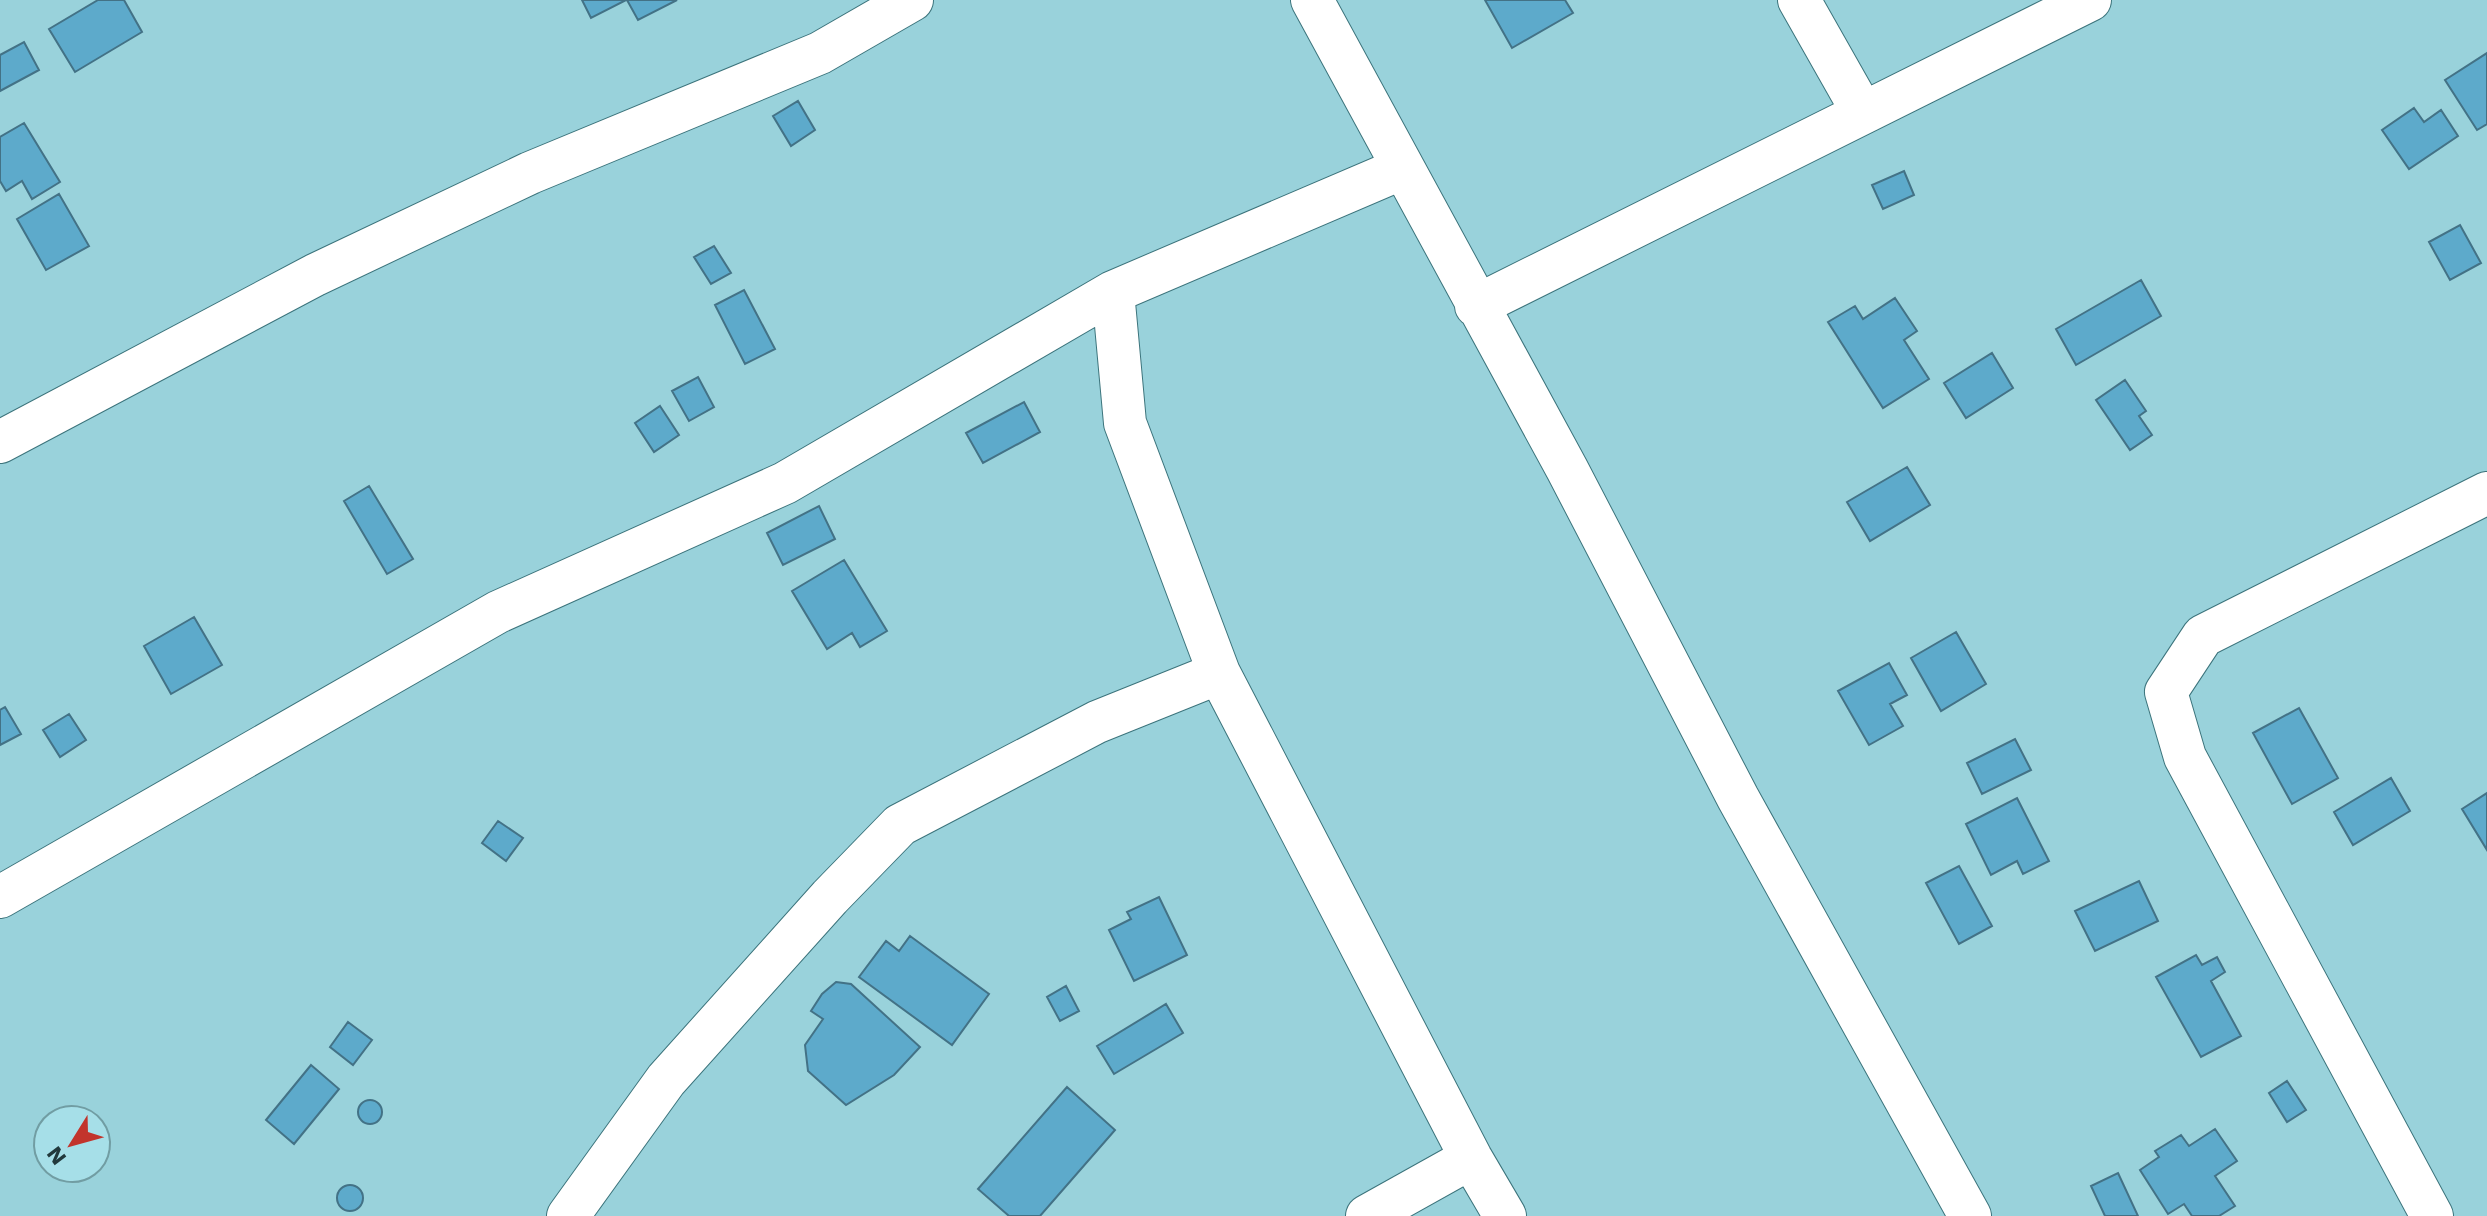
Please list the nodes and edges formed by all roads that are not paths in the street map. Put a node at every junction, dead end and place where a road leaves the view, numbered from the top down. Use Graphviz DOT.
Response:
graph roads {
  1 [pos="1312,0"];
  2 [pos="1799,0"];
  3 [pos="2090,0"];
  4 [pos="909,1"];
  5 [pos="1863,113"];
  6 [pos="1403,168"];
  7 [pos="1113,292"];
  8 [pos="1476,306"];
  9 [pos="0,442"];
  10 [pos="2487,493"];
  11 [pos="1219,673"];
  12 [pos="0,897"];
  13 [pos="1471,1158"];
  14 [pos="568,1216"];
  15 [pos="1367,1216"];
  16 [pos="1505,1216"];
  17 [pos="1970,1216"];
  18 [pos="2432,1216"];
  1 -- 6 [label="street"];
  2 -- 5 [label="street"];
  3 -- 5 [label="street"];
  4 -- 9 [label="street"];
  5 -- 8 [label="street"];
  6 -- 7 [label="street"];
  6 -- 8 [label="street"];
  7 -- 11 [label="street"];
  7 -- 12 [label="street"];
  8 -- 17 [label="street"];
  10 -- 18 [label="street"];
  11 -- 13 [label="street"];
  11 -- 14 [label="street"];
  13 -- 15 [label="street"];
  13 -- 16 [label="street"];
}
